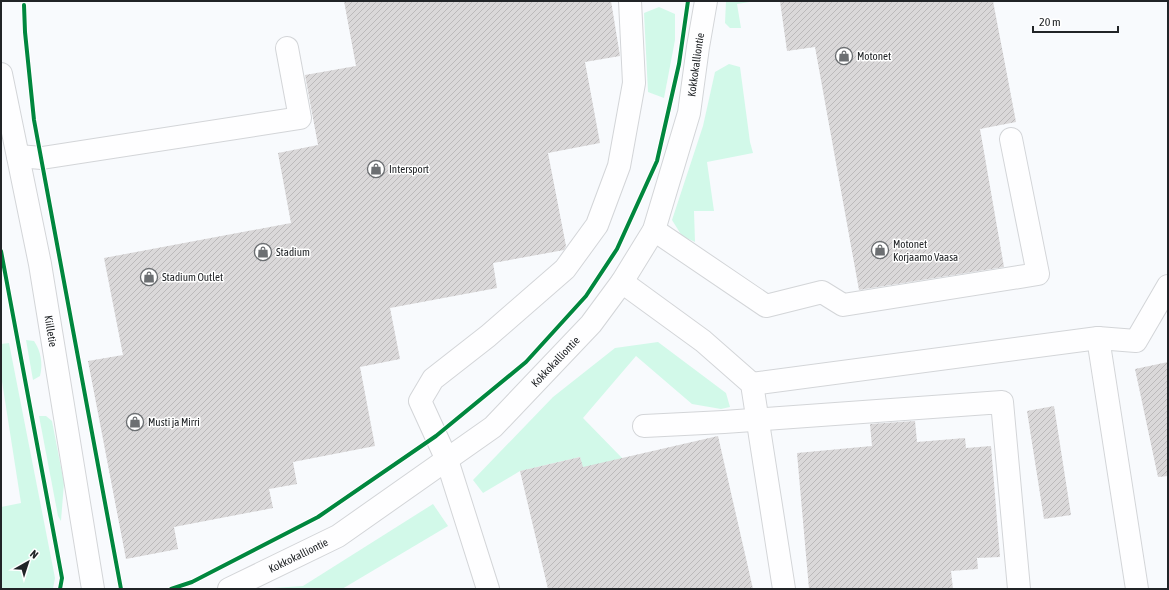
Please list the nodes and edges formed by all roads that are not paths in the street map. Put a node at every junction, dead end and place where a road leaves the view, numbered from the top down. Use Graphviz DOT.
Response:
graph roads {
  1 [pos="630,1"];
  2 [pos="706,1"];
  3 [pos="287,48"];
  4 [pos="1,74"];
  5 [pos="1011,139"];
  6 [pos="18,156"];
  7 [pos="654,230"];
  8 [pos="622,282"];
  9 [pos="1168,286"];
  10 [pos="1098,338"];
  11 [pos="752,384"];
  12 [pos="758,420"];
  13 [pos="644,426"];
  14 [pos="446,460"];
  15 [pos="93,589"];
  16 [pos="229,589"];
  17 [pos="488,589"];
  18 [pos="784,589"];
  19 [pos="1018,589"];
  20 [pos="1137,589"];
  1 -- 14 [label="street"];
  2 -- 7 [label="street, Kokkokalliontie"];
  3 -- 6 [label="street"];
  4 -- 6 [label="street, Kiilletie"];
  5 -- 7 [label="street"];
  6 -- 15 [label="street, Kiilletie"];
  7 -- 8 [label="street, Kokkokalliontie"];
  8 -- 11 [label="street"];
  8 -- 14 [label="street, Kokkokalliontie"];
  9 -- 10 [label="street"];
  10 -- 11 [label="street"];
  10 -- 20 [label="street"];
  11 -- 12 [label="street"];
  12 -- 13 [label="street"];
  12 -- 18 [label="street"];
  12 -- 19 [label="street"];
  14 -- 16 [label="street, Kokkokalliontie"];
  14 -- 17 [label="street"];
}
